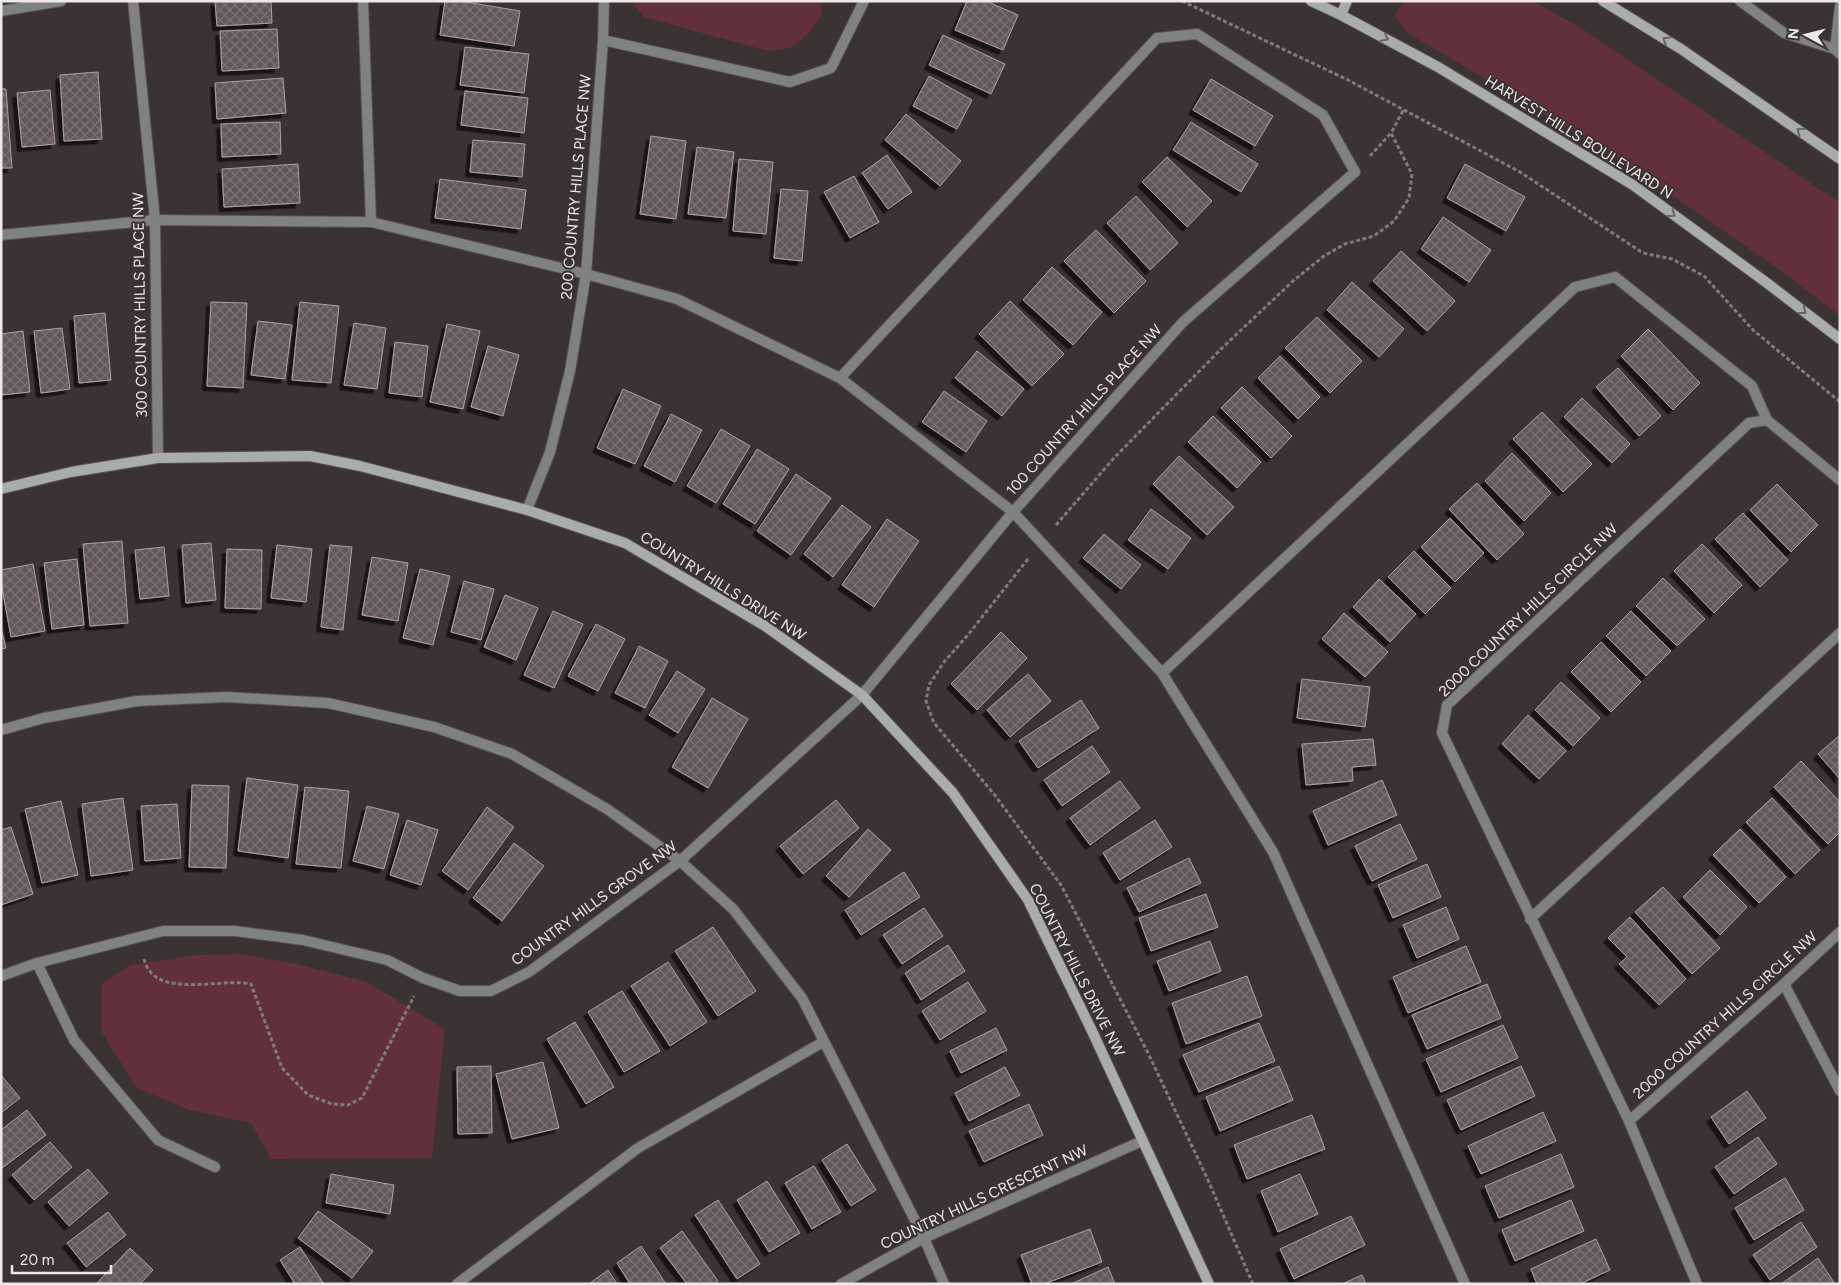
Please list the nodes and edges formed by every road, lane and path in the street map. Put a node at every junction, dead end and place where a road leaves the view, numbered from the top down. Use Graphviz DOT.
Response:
graph roads {
  1 [pos="61,1"];
  2 [pos="133,1"];
  3 [pos="363,1"];
  4 [pos="604,1"];
  5 [pos="864,1"];
  6 [pos="1182,1"];
  7 [pos="1311,1"];
  8 [pos="1347,1"];
  9 [pos="1603,1"];
  10 [pos="1740,1"];
  11 [pos="1840,6"];
  12 [pos="1,11"];
  13 [pos="1342,15"];
  14 [pos="604,40"];
  15 [pos="1837,51"];
  16 [pos="1391,133"];
  17 [pos="1840,159"];
  18 [pos="1355,172"];
  19 [pos="155,220"];
  20 [pos="371,222"];
  21 [pos="1,235"];
  22 [pos="586,274"];
  23 [pos="1840,339"];
  24 [pos="840,378"];
  25 [pos="1840,402"];
  26 [pos="1767,420"];
  27 [pos="158,458"];
  28 [pos="1840,480"];
  29 [pos="1,489"];
  30 [pos="527,510"];
  31 [pos="1013,512"];
  32 [pos="1840,633"];
  33 [pos="1162,673"];
  34 [pos="862,695"];
  35 [pos="1,730"];
  36 [pos="680,861"];
  37 [pos="1530,919"];
  38 [pos="1840,932"];
  39 [pos="136,938"];
  40 [pos="37,963"];
  41 [pos="1,976"];
  42 [pos="423,978"];
  43 [pos="1784,984"];
  44 [pos="823,1042"];
  45 [pos="1840,1091"];
  46 [pos="1629,1120"];
  47 [pos="1142,1141"];
  48 [pos="215,1166"];
  49 [pos="924,1238"];
  50 [pos="456,1284"];
  51 [pos="841,1284"];
  52 [pos="944,1284"];
  53 [pos="1209,1284"];
  54 [pos="1464,1284"];
  55 [pos="1697,1284"];
  1 -- 12 [label="street"];
  2 -- 19 [label="street, 300 COUNTRY HILLS PLACE NW"];
  3 -- 20 [label="street"];
  4 -- 14 [label="street, 200 COUNTRY HILLS PLACE NW"];
  5 -- 14 [label="street"];
  6 -- 25 [label="path"];
  7 -- 13 [label="street, HARVEST HILLS BOULEVARD N"];
  8 -- 13 [label="street"];
  17 -- 9 [label="street, one-way"];
  10 -- 15 [label="street"];
  11 -- 15 [label="street"];
  13 -- 23 [label="street, HARVEST HILLS BOULEVARD N, one-way"];
  14 -- 22 [label="street, 200 COUNTRY HILLS PLACE NW"];
  16 -- 18 [label="path"];
  18 -- 24 [label="street"];
  18 -- 31 [label="street, 100 COUNTRY HILLS PLACE NW"];
  19 -- 20 [label="street"];
  19 -- 21 [label="street"];
  19 -- 27 [label="street, 300 COUNTRY HILLS PLACE NW"];
  20 -- 22 [label="street"];
  22 -- 24 [label="street"];
  22 -- 30 [label="street, 200 COUNTRY HILLS PLACE NW"];
  24 -- 31 [label="street"];
  26 -- 28 [label="street"];
  26 -- 33 [label="street"];
  26 -- 37 [label="street, 2000 COUNTRY HILLS CIRCLE NW"];
  27 -- 29 [label="street, COUNTRY HILLS DRIVE NW"];
  27 -- 30 [label="street, COUNTRY HILLS DRIVE NW"];
  30 -- 34 [label="street, COUNTRY HILLS DRIVE NW"];
  31 -- 33 [label="street"];
  31 -- 34 [label="street, 100 COUNTRY HILLS PLACE NW"];
  32 -- 37 [label="street"];
  33 -- 54 [label="street"];
  34 -- 36 [label="street, COUNTRY HILLS GROVE NW"];
  34 -- 47 [label="street, COUNTRY HILLS DRIVE NW"];
  35 -- 36 [label="street"];
  36 -- 42 [label="street, COUNTRY HILLS GROVE NW"];
  36 -- 44 [label="street"];
  37 -- 46 [label="street, 2000 COUNTRY HILLS CIRCLE NW"];
  38 -- 43 [label="street, 2000 COUNTRY HILLS CIRCLE NW"];
  39 -- 40 [label="street, COUNTRY HILLS GROVE NW"];
  39 -- 42 [label="street, COUNTRY HILLS GROVE NW"];
  39 -- 42 [label="path"];
  40 -- 41 [label="street, COUNTRY HILLS GROVE NW"];
  40 -- 48 [label="street"];
  43 -- 45 [label="street"];
  43 -- 46 [label="street, 2000 COUNTRY HILLS CIRCLE NW"];
  44 -- 49 [label="street"];
  44 -- 50 [label="street"];
  46 -- 55 [label="street, 2000 COUNTRY HILLS CIRCLE NW"];
  47 -- 49 [label="street, COUNTRY HILLS CRESCENT NW"];
  47 -- 53 [label="street, COUNTRY HILLS DRIVE NW"];
  49 -- 51 [label="street, COUNTRY HILLS CRESCENT NW"];
  49 -- 52 [label="street"];
}
